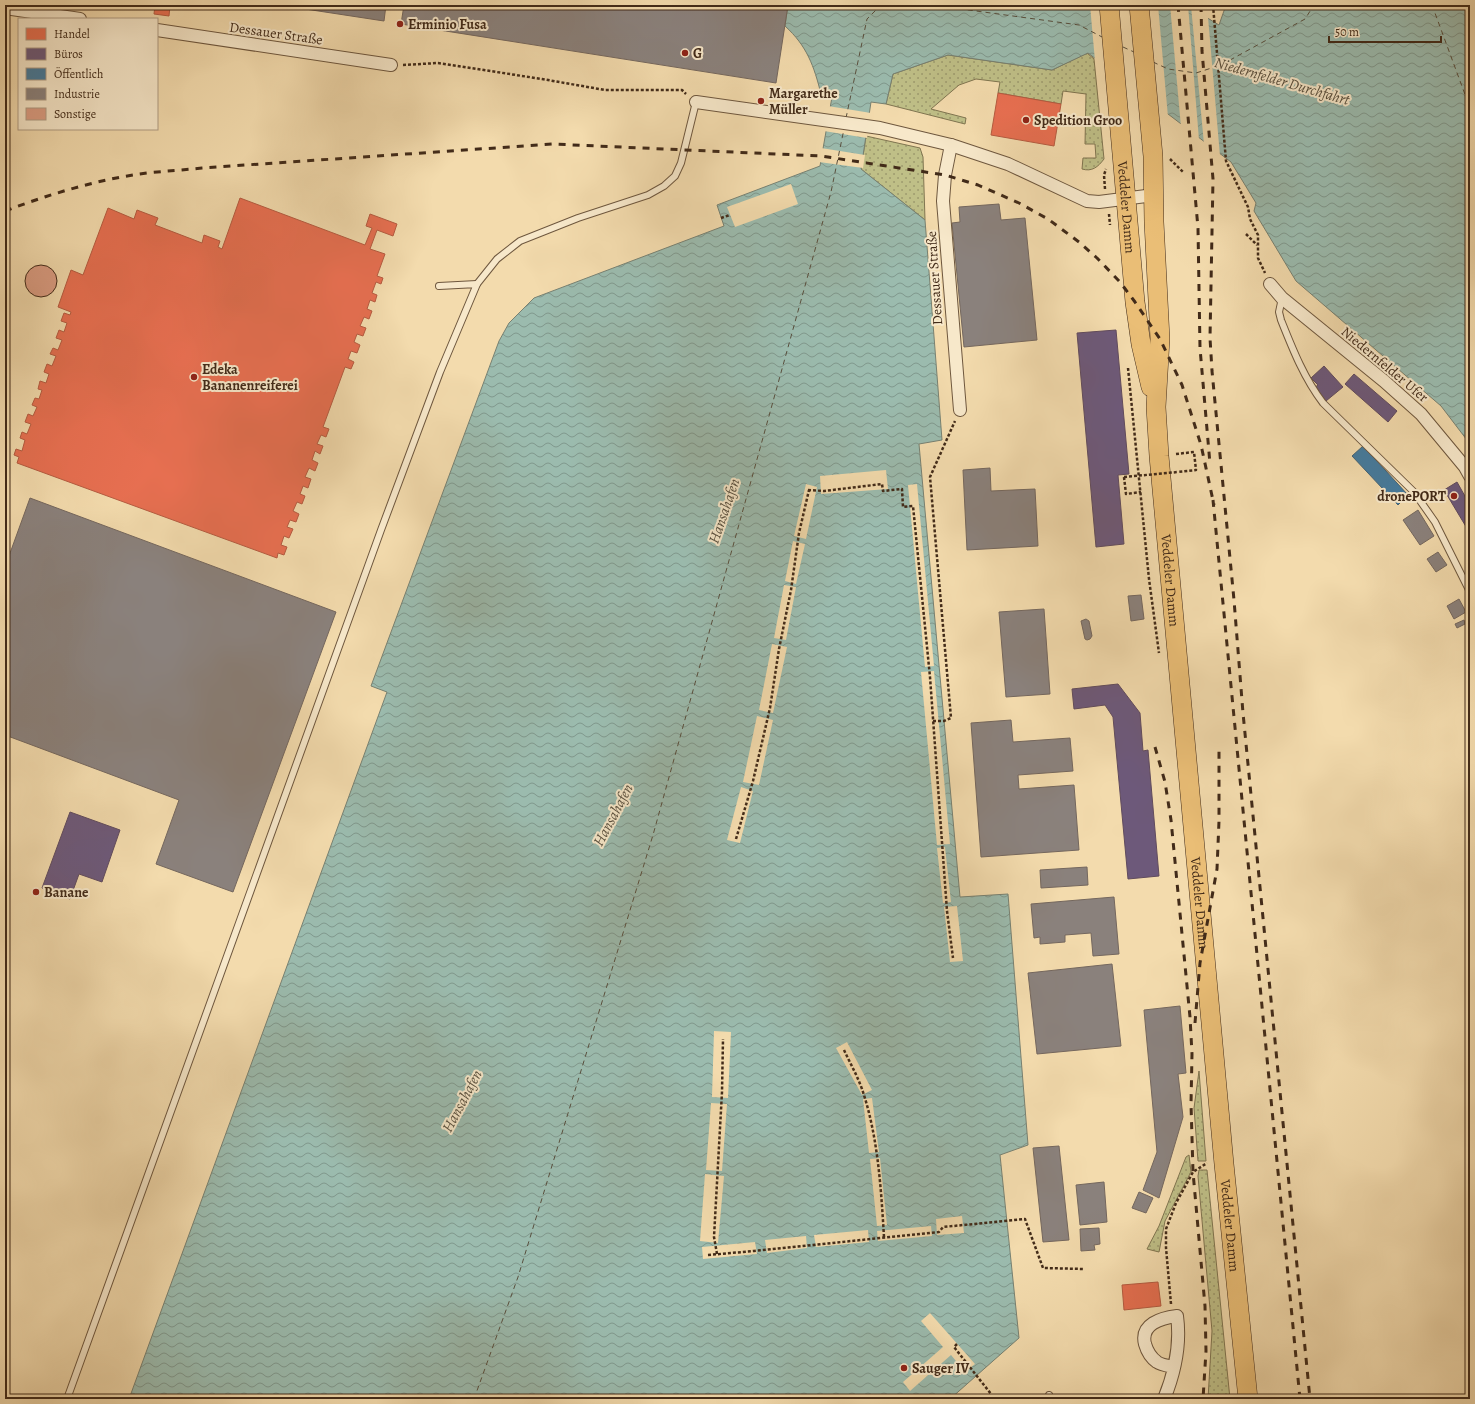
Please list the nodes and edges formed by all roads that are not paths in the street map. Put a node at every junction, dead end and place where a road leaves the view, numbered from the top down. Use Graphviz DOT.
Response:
graph roads {
  1 [pos="1109,5"];
  2 [pos="1139,5"];
  3 [pos="5,8"];
  4 [pos="73,18"];
  5 [pos="158,30"];
  6 [pos="391,66"];
  7 [pos="696,102"];
  8 [pos="951,145"];
  9 [pos="1154,195"];
  10 [pos="1126,199"];
  11 [pos="477,284"];
  12 [pos="1270,284"];
  13 [pos="439,286"];
  14 [pos="1282,298"];
  15 [pos="1156,407"];
  16 [pos="960,410"];
  17 [pos="1470,476"];
  18 [pos="1470,592"];
  19 [pos="1174,1367"];
  20 [pos="67,1399"];
  21 [pos="1164,1399"];
  22 [pos="1248,1399"];
  1 -- 10 [label="main road, Veddeler Damm"];
  2 -- 9 [label="main road, Veddeler Damm"];
  3 -- 4 [label="street"];
  5 -- 6 [label="street, Dessauer Straße"];
  7 -- 8 [label="street"];
  7 -- 11 [label="lane"];
  8 -- 10 [label="street"];
  8 -- 16 [label="street, Dessauer Straße"];
  9 -- 10 [label="street"];
  9 -- 15 [label="main road, Veddeler Damm"];
  10 -- 15 [label="main road, Veddeler Damm"];
  11 -- 13 [label="lane"];
  11 -- 20 [label="lane"];
  12 -- 14 [label="street, Niedernfelder Ufer"];
  14 -- 17 [label="street, Niedernfelder Ufer"];
  14 -- 18 [label="lane"];
  15 -- 22 [label="main road, Veddeler Damm"];
  19 -- 19 [label="street"];
  19 -- 21 [label="street"];
}
